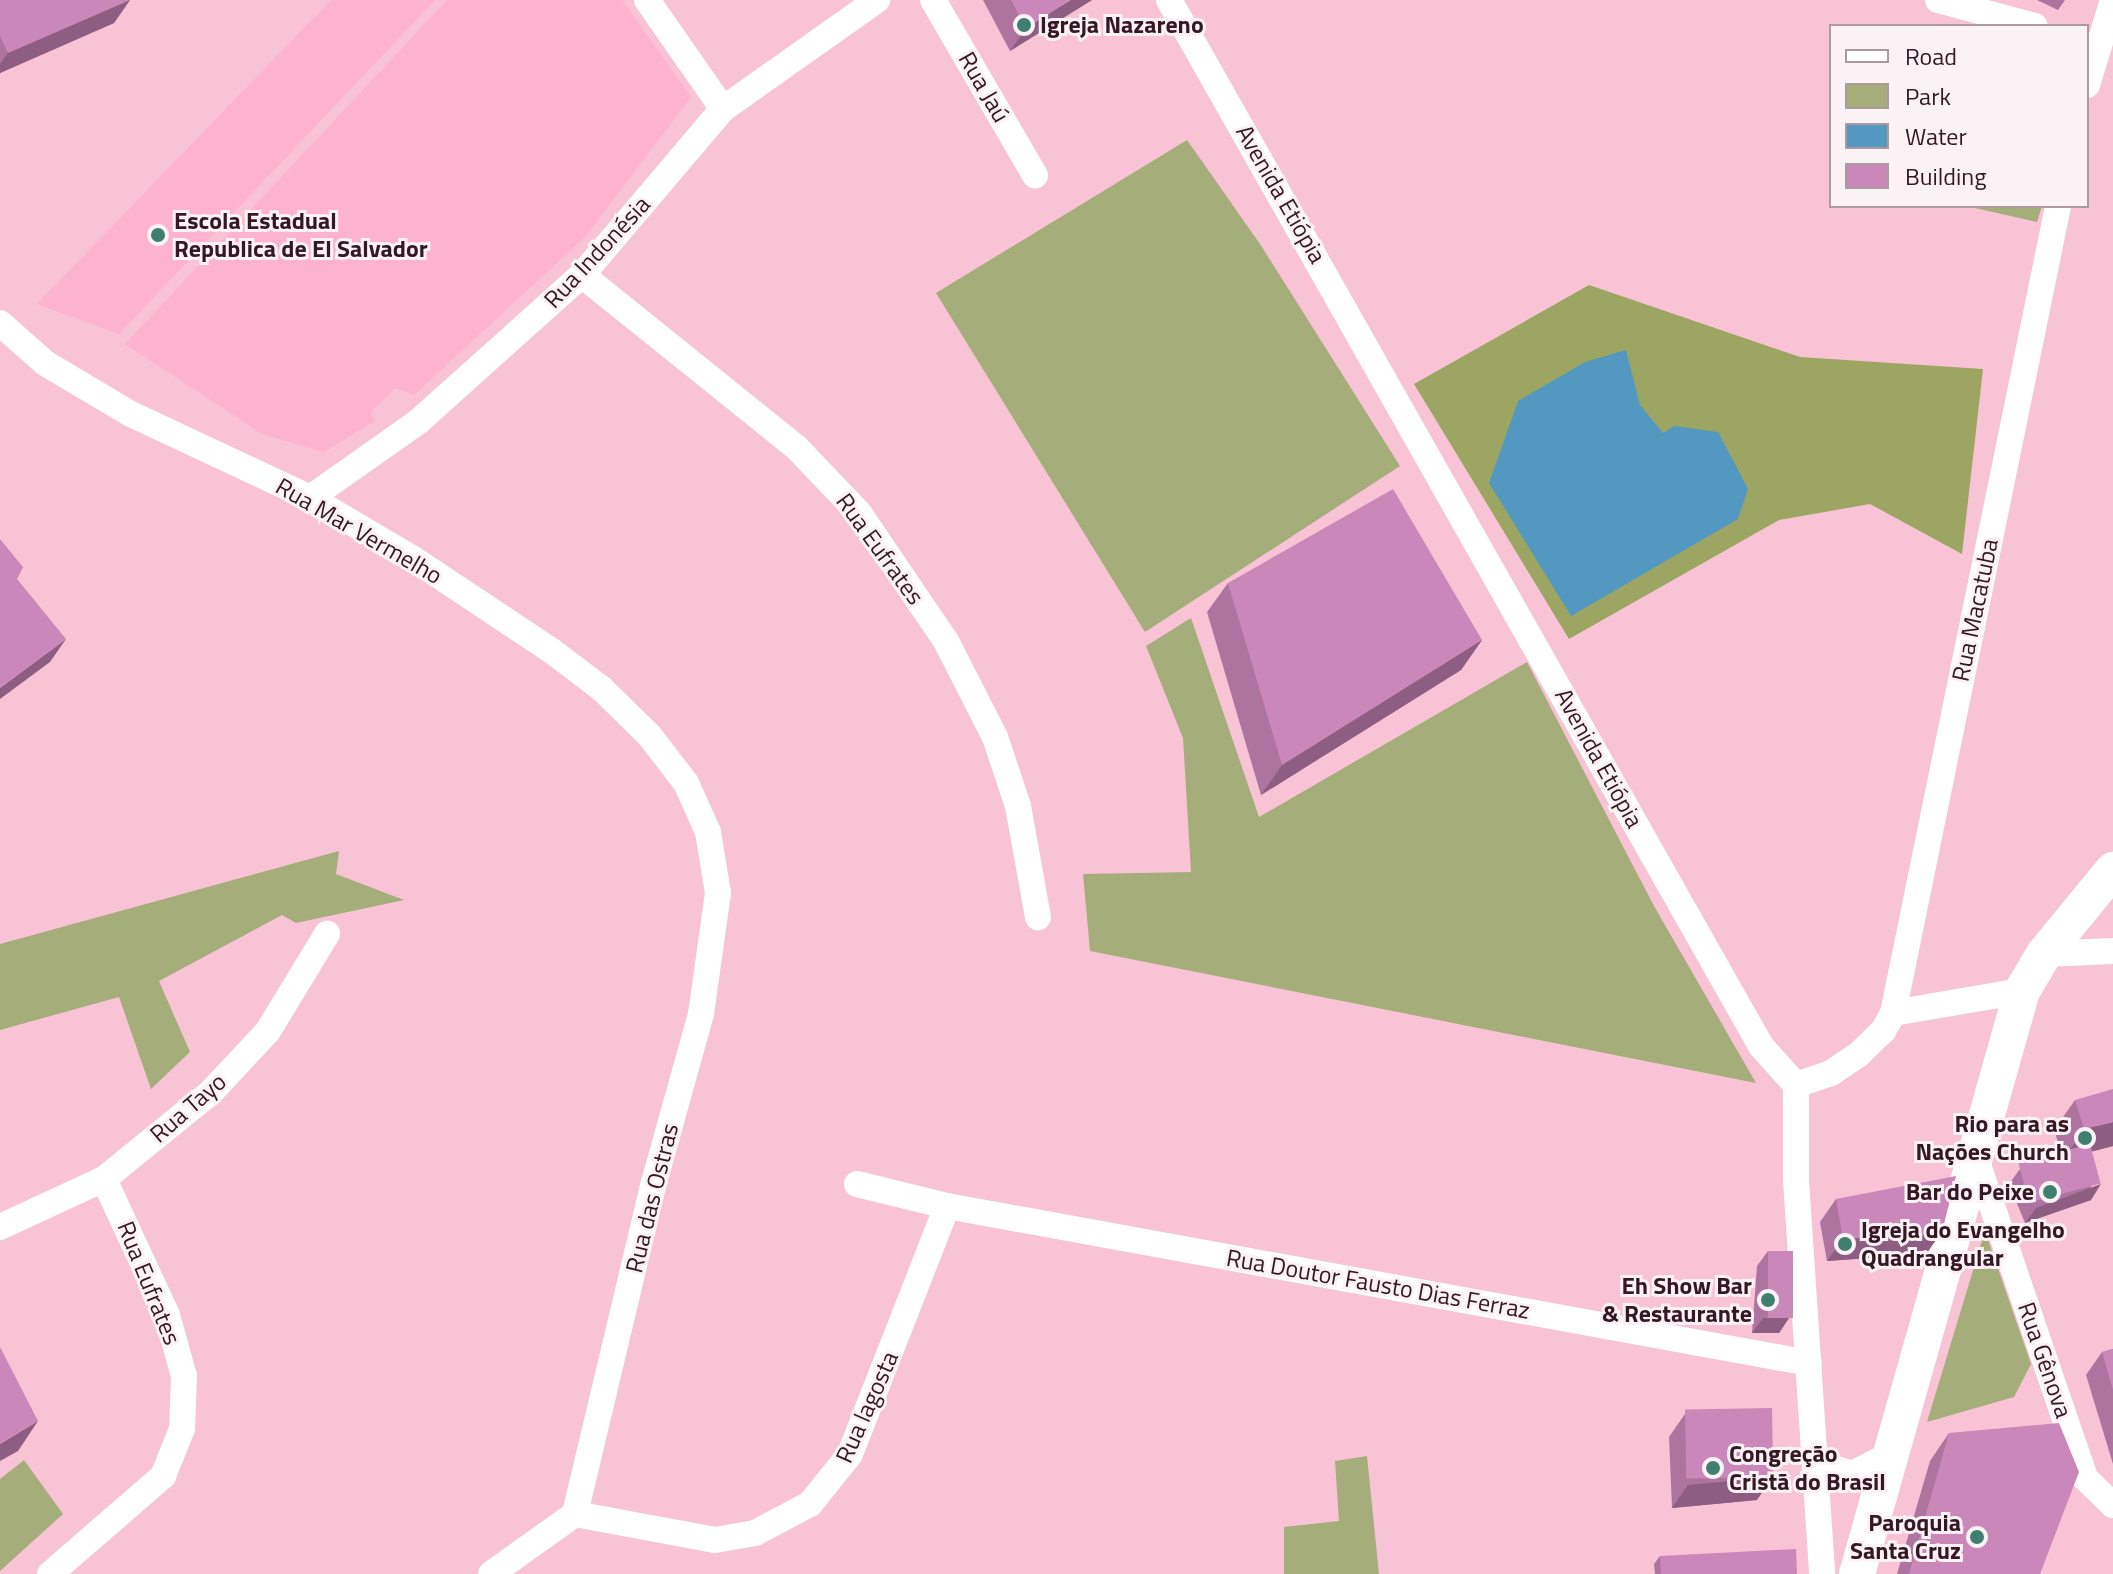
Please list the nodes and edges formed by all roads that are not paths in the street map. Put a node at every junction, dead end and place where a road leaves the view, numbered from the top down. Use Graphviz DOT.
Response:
graph roads {
  1 [pos="647,0"];
  2 [pos="877,0"];
  3 [pos="933,0"];
  4 [pos="1169,0"];
  5 [pos="1938,0"];
  6 [pos="2113,0"];
  7 [pos="2028,24"];
  8 [pos="2099,43"];
  9 [pos="2089,78"];
  10 [pos="723,109"];
  11 [pos="1035,175"];
  12 [pos="2058,208"];
  13 [pos="582,275"];
  14 [pos="0,323"];
  15 [pos="310,498"];
  16 [pos="686,783"];
  17 [pos="2113,870"];
  18 [pos="1038,917"];
  19 [pos="327,934"];
  20 [pos="2113,951"];
  21 [pos="2044,954"];
  22 [pos="2022,991"];
  23 [pos="1893,1013"];
  24 [pos="1796,1085"];
  25 [pos="1977,1162"];
  26 [pos="104,1179"];
  27 [pos="857,1184"];
  28 [pos="947,1206"];
  29 [pos="0,1227"];
  30 [pos="1809,1363"];
  31 [pos="1891,1454"];
  32 [pos="1817,1463"];
  33 [pos="2112,1504"];
  34 [pos="575,1514"];
  35 [pos="50,1574"];
  36 [pos="491,1574"];
  37 [pos="1822,1574"];
  38 [pos="1857,1574"];
  1 -- 10 [label="street"];
  2 -- 10 [label="street, Rua Indonésia"];
  3 -- 11 [label="street, Rua Jaú"];
  4 -- 24 [label="street, Avenida Etiópia"];
  5 -- 7 [label="street"];
  6 -- 8 [label="street"];
  8 -- 9 [label="street"];
  10 -- 13 [label="street, Rua Indonésia"];
  12 -- 23 [label="street, Rua Macatuba"];
  13 -- 15 [label="street, Rua Indonésia"];
  13 -- 18 [label="street, Rua Eufrates"];
  14 -- 15 [label="street, Rua Mar Vermelho"];
  15 -- 16 [label="street, Rua Mar Vermelho"];
  16 -- 34 [label="street, Rua das Ostras"];
  17 -- 21 [label="street"];
  19 -- 26 [label="street, Rua Tayo"];
  20 -- 21 [label="street"];
  21 -- 22 [label="street"];
  22 -- 23 [label="street"];
  22 -- 25 [label="street"];
  23 -- 24 [label="street"];
  24 -- 30 [label="street"];
  25 -- 31 [label="street"];
  25 -- 33 [label="street, Rua Gênova"];
  26 -- 29 [label="street, Rua Tayo"];
  26 -- 35 [label="street, Rua Eufrates"];
  27 -- 28 [label="street, Rua Doutor Fausto Dias Ferraz"];
  28 -- 30 [label="street, Rua Doutor Fausto Dias Ferraz"];
  28 -- 34 [label="street, Rua lagosta"];
  30 -- 32 [label="street"];
  31 -- 32 [label="street"];
  31 -- 38 [label="street"];
  32 -- 37 [label="street"];
  34 -- 36 [label="street"];
}
